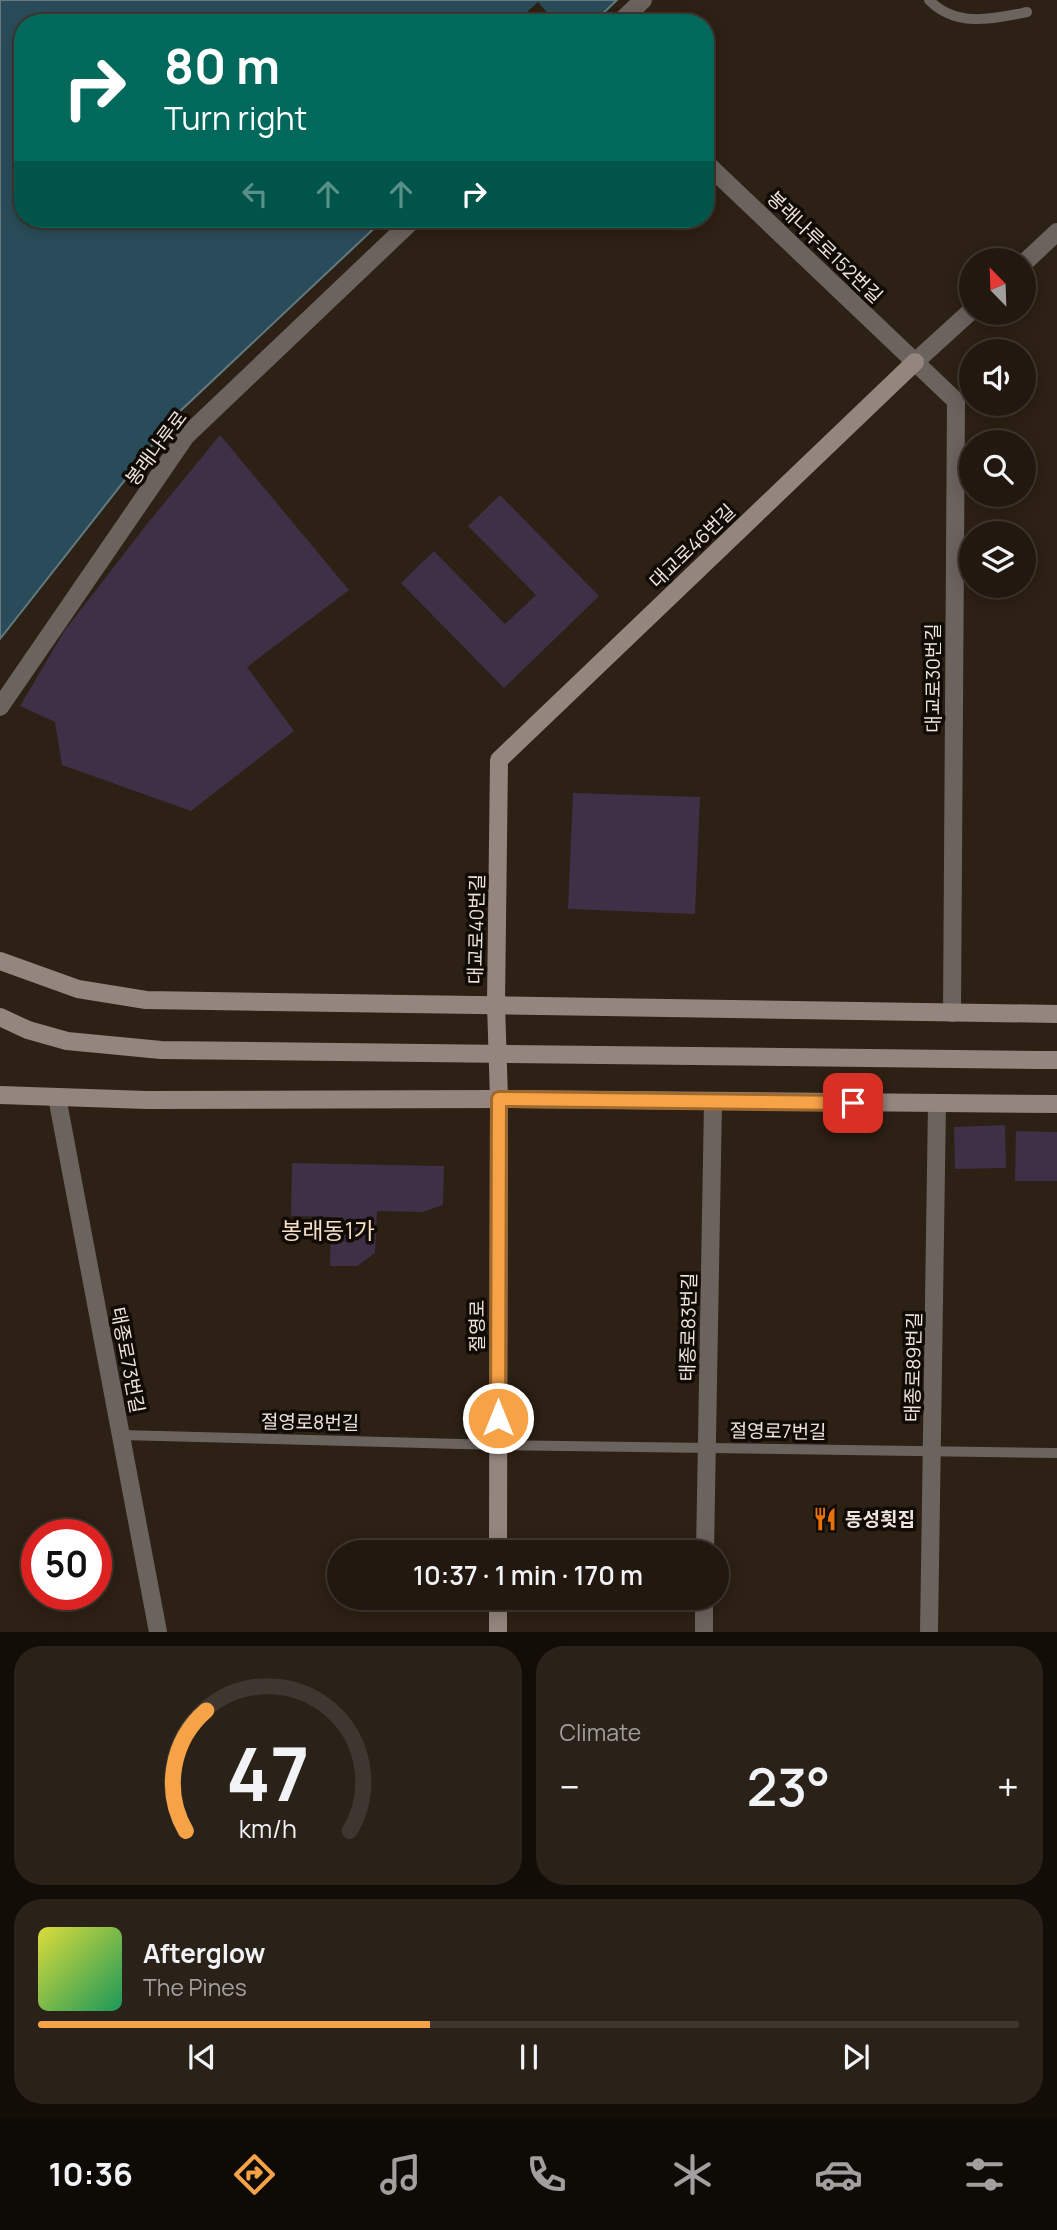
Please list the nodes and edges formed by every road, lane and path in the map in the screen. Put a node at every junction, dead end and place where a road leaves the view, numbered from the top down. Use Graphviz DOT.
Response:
graph roads {
  1 [pos="643,0"];
  2 [pos="929,0"];
  3 [pos="1027,12"];
  4 [pos="628,14"];
  5 [pos="714,171"];
  6 [pos="405,228"];
  7 [pos="1057,232"];
  8 [pos="1036,251"];
  9 [pos="959,322"];
  10 [pos="915,362"];
  11 [pos="0,707"];
  12 [pos="499,760"];
  13 [pos="0,961"];
  14 [pos="496,1004"];
  15 [pos="953,1013"];
  16 [pos="1057,1014"];
  17 [pos="0,1017"];
  18 [pos="1049,1060"];
  19 [pos="0,1095"];
  20 [pos="57,1097"];
  21 [pos="499,1099"];
  22 [pos="713,1102"];
  23 [pos="937,1103"];
  24 [pos="1057,1104"];
  25 [pos="121,1435"];
  26 [pos="498,1444"];
  27 [pos="707,1448"];
  28 [pos="932,1451"];
  29 [pos="1057,1453"];
  30 [pos="498,1540"];
  31 [pos="705,1540"];
  32 [pos="498,1610"];
  33 [pos="704,1610"];
  34 [pos="158,1632"];
  35 [pos="498,1632"];
  36 [pos="704,1632"];
  37 [pos="929,1632"];
  1 -- 4 [label="street"];
  2 -- 3 [label="lane"];
  5 -- 10 [label="street, 봉래나루로152번길"];
  6 -- 11 [label="street, 봉래나루로"];
  7 -- 8 [label="street"];
  9 -- 10 [label="street"];
  10 -- 12 [label="main road, 대교로46번길"];
  10 -- 15 [label="street, 대교로30번길"];
  12 -- 14 [label="main road, 대교로40번길"];
  13 -- 14 [label="main road"];
  14 -- 15 [label="main road"];
  14 -- 21 [label="main road, 대교로40번길"];
  15 -- 16 [label="main road"];
  17 -- 18 [label="main road, bridge"];
  19 -- 20 [label="main road"];
  20 -- 21 [label="main road"];
  20 -- 25 [label="street, 태종로73번길"];
  21 -- 22 [label="main road"];
  21 -- 26 [label="main road, 절영로"];
  22 -- 23 [label="main road"];
  22 -- 27 [label="street, 태종로83번길"];
  23 -- 24 [label="main road"];
  23 -- 28 [label="street, 태종로89번길"];
  25 -- 26 [label="lane, 절영로8번길"];
  25 -- 34 [label="street, 태종로73번길"];
  26 -- 27 [label="lane, 절영로7번길"];
  26 -- 30 [label="main road, 절영로"];
  27 -- 28 [label="lane, 절영로7번길"];
  27 -- 31 [label="street, 태종로83번길"];
  28 -- 29 [label="lane, 절영로7번길"];
  28 -- 37 [label="street, 태종로89번길"];
  32 -- 35 [label="main road"];
  33 -- 36 [label="street"];
}
